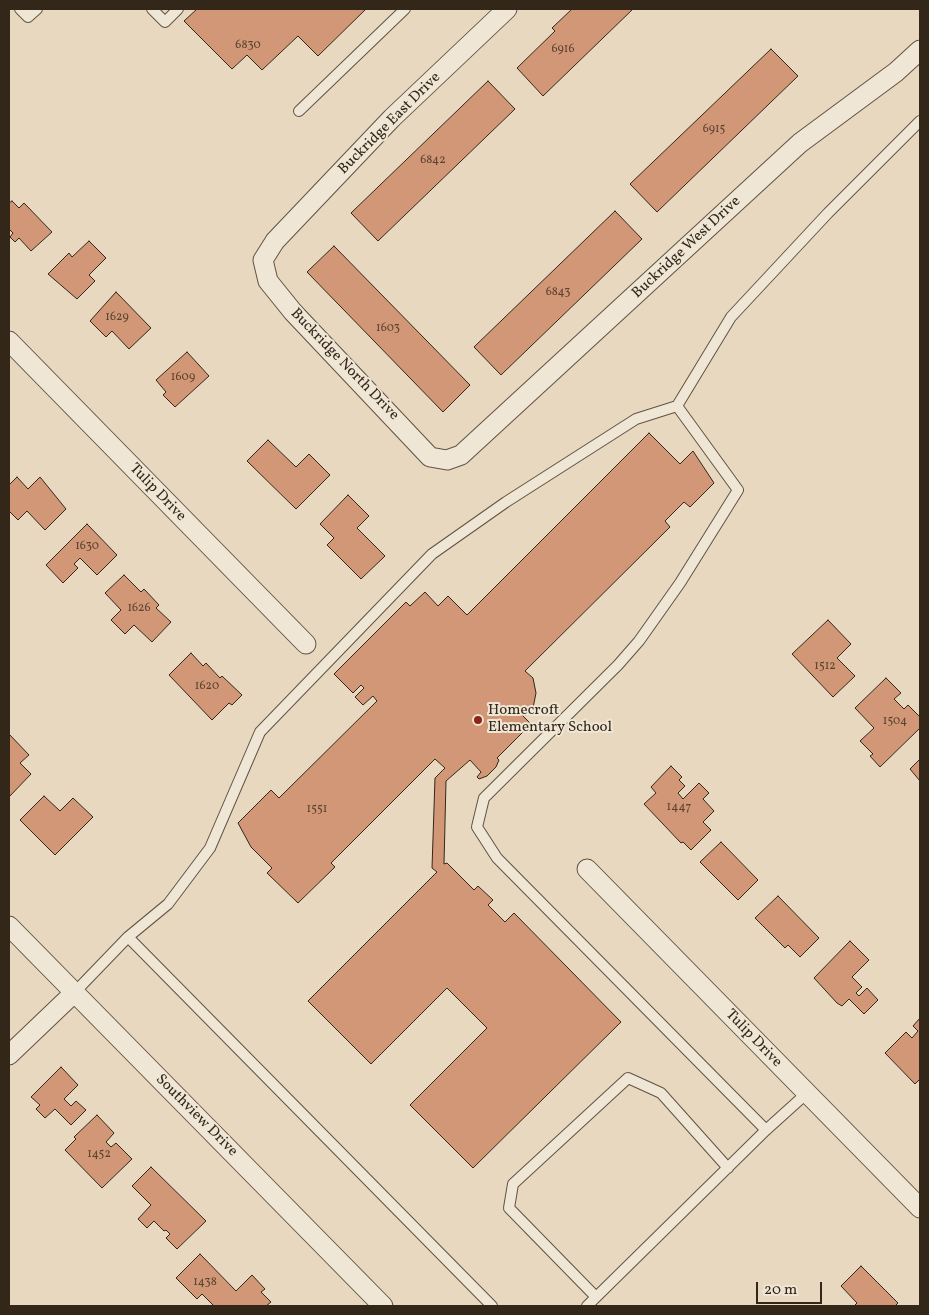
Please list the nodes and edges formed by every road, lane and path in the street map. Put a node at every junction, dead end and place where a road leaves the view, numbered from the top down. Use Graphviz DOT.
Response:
graph roads {
  1 [pos="20,9"];
  2 [pos="37,9"];
  3 [pos="152,9"];
  4 [pos="178,9"];
  5 [pos="405,9"];
  6 [pos="507,9"];
  7 [pos="920,50"];
  8 [pos="299,111"];
  9 [pos="920,121"];
  10 [pos="275,241"];
  11 [pos="9,341"];
  12 [pos="677,406"];
  13 [pos="461,455"];
  14 [pos="306,644"];
  15 [pos="587,869"];
  16 [pos="9,926"];
  17 [pos="128,937"];
  18 [pos="75,992"];
  19 [pos="9,1055"];
  20 [pos="807,1093"];
  21 [pos="766,1130"];
  22 [pos="728,1168"];
  23 [pos="920,1208"];
  24 [pos="596,1297"];
  25 [pos="383,1306"];
  26 [pos="492,1306"];
  27 [pos="587,1306"];
  1 -- 2 [label="lane"];
  3 -- 4 [label="lane"];
  5 -- 8 [label="lane"];
  6 -- 10 [label="street, Buckridge East Drive"];
  7 -- 13 [label="street, Buckridge West Drive"];
  9 -- 12 [label="lane"];
  10 -- 13 [label="street, Buckridge North Drive"];
  11 -- 14 [label="street, Tulip Drive"];
  12 -- 17 [label="lane"];
  12 -- 21 [label="lane"];
  15 -- 20 [label="street, Tulip Drive"];
  16 -- 18 [label="street, Southview Drive"];
  17 -- 18 [label="lane"];
  17 -- 26 [label="lane"];
  18 -- 19 [label="street"];
  18 -- 25 [label="street, Southview Drive"];
  20 -- 21 [label="lane"];
  20 -- 23 [label="street, Tulip Drive"];
  21 -- 22 [label="lane"];
  22 -- 24 [label="lane"];
  22 -- 24 [label="lane"];
  24 -- 27 [label="lane"];
}
